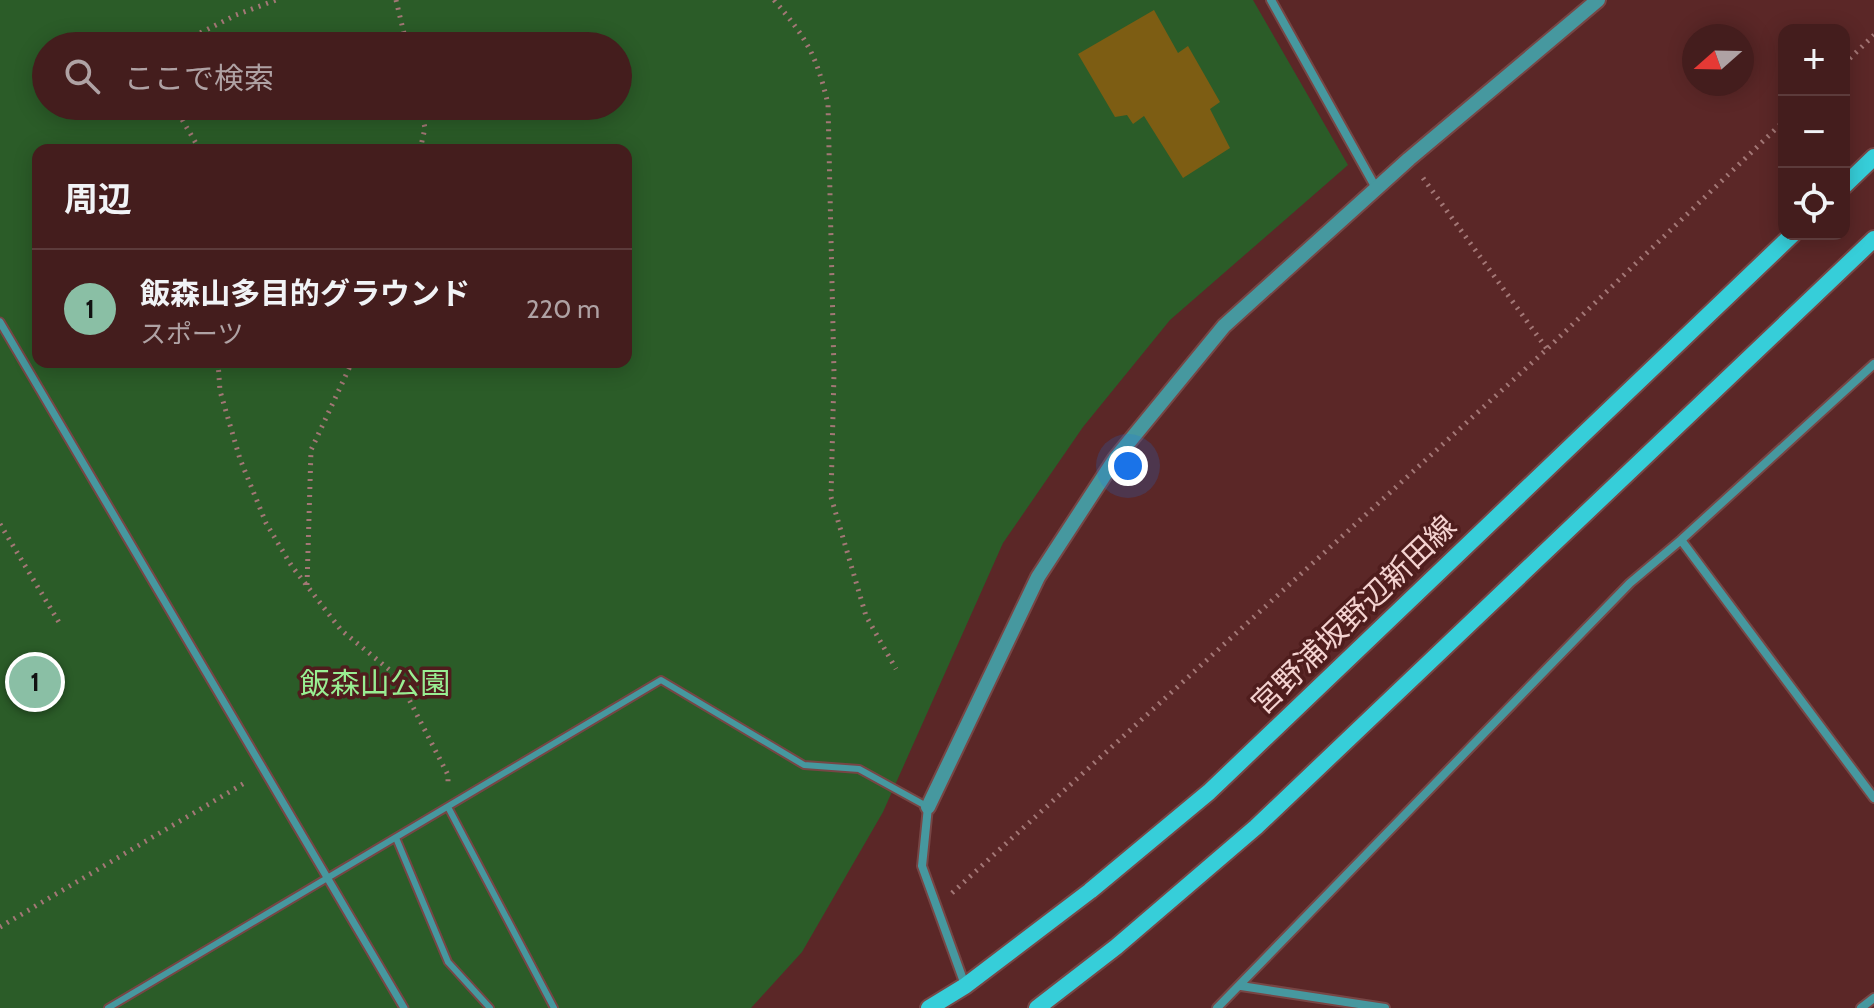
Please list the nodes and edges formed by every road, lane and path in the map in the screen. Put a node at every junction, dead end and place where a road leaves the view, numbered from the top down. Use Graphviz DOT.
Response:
graph roads {
  1 [pos="276,0"];
  2 [pos="396,0"];
  3 [pos="774,0"];
  4 [pos="1271,0"];
  5 [pos="1598,0"];
  6 [pos="202,32"];
  7 [pos="404,32"];
  8 [pos="1874,35"];
  9 [pos="1850,58"];
  10 [pos="182,120"];
  11 [pos="423,120"];
  12 [pos="1778,127"];
  13 [pos="196,144"];
  14 [pos="421,144"];
  15 [pos="1874,157"];
  16 [pos="1409,159"];
  17 [pos="1850,180"];
  18 [pos="1376,188"];
  19 [pos="1874,239"];
  20 [pos="1787,240"];
  21 [pos="0,322"];
  22 [pos="1547,349"];
  23 [pos="1874,364"];
  24 [pos="218,368"];
  25 [pos="349,368"];
  26 [pos="0,524"];
  27 [pos="1681,540"];
  28 [pos="307,586"];
  29 [pos="60,624"];
  30 [pos="896,669"];
  31 [pos="264,772"];
  32 [pos="1874,798"];
  33 [pos="448,807"];
  34 [pos="928,807"];
  35 [pos="396,838"];
  36 [pos="326,878"];
  37 [pos="937,907"];
  38 [pos="0,927"];
  39 [pos="965,986"];
  40 [pos="1241,986"];
  41 [pos="1874,998"];
  42 [pos="108,1008"];
  43 [pos="404,1008"];
  44 [pos="490,1008"];
  45 [pos="554,1008"];
  46 [pos="929,1008"];
  47 [pos="1037,1008"];
  48 [pos="1217,1008"];
  49 [pos="1385,1008"];
  50 [pos="1861,1008"];
  1 -- 6 [label="path"];
  2 -- 7 [label="path"];
  3 -- 30 [label="path"];
  4 -- 18 [label="street"];
  5 -- 16 [label="street"];
  8 -- 9 [label="path"];
  10 -- 13 [label="path"];
  11 -- 14 [label="path"];
  12 -- 22 [label="path"];
  15 -- 17 [label="main road"];
  16 -- 18 [label="street"];
  16 -- 22 [label="path"];
  18 -- 34 [label="street"];
  19 -- 47 [label="main road"];
  20 -- 39 [label="main road, 宮野浦坂野辺新田線"];
  21 -- 31 [label="street"];
  22 -- 37 [label="path"];
  23 -- 27 [label="street"];
  24 -- 28 [label="path"];
  25 -- 28 [label="path"];
  26 -- 29 [label="path"];
  27 -- 32 [label="street"];
  27 -- 40 [label="street"];
  28 -- 33 [label="path"];
  31 -- 36 [label="street"];
  31 -- 38 [label="path"];
  33 -- 34 [label="lane"];
  33 -- 35 [label="lane"];
  33 -- 45 [label="lane"];
  34 -- 37 [label="street"];
  35 -- 36 [label="lane"];
  35 -- 44 [label="lane"];
  36 -- 42 [label="lane"];
  36 -- 43 [label="street"];
  37 -- 39 [label="street"];
  39 -- 46 [label="main road, 宮野浦坂野辺新田線"];
  40 -- 48 [label="street"];
  40 -- 49 [label="street"];
  41 -- 50 [label="street"];
}
